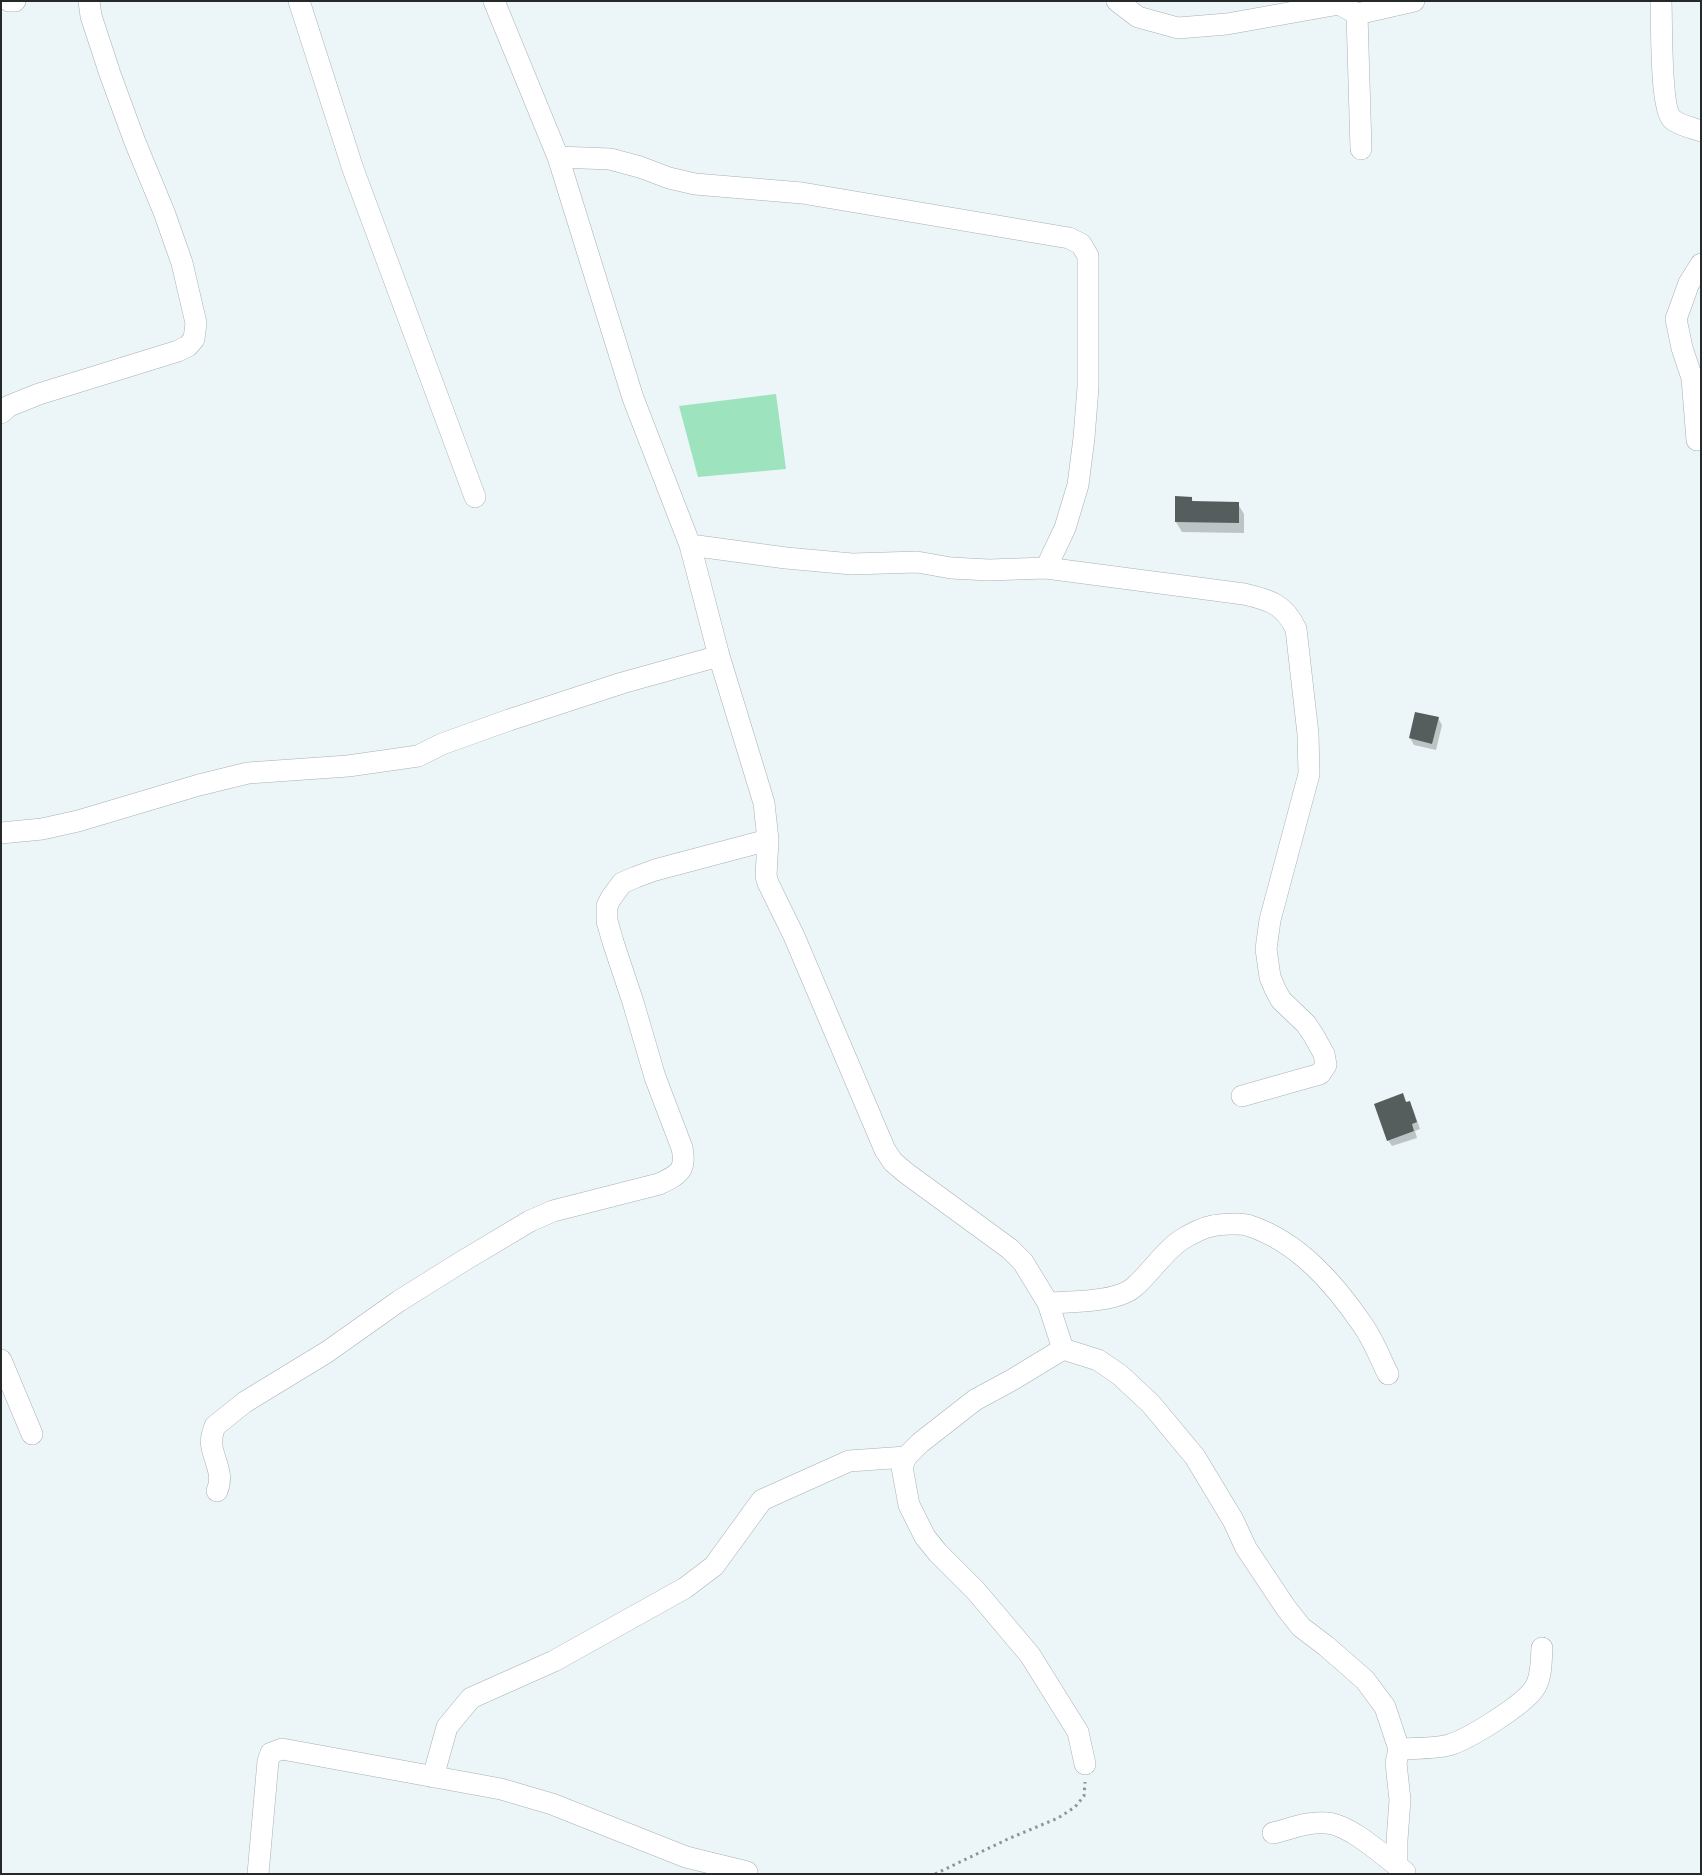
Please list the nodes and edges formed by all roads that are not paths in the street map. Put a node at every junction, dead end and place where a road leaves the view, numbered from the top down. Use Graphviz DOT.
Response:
graph roads {
  1 [pos="9,1"];
  2 [pos="14,1"];
  3 [pos="89,1"];
  4 [pos="298,1"];
  5 [pos="494,1"];
  6 [pos="1117,1"];
  7 [pos="1414,1"];
  8 [pos="1661,1"];
  9 [pos="1358,14"];
  10 [pos="1701,131"];
  11 [pos="1360,149"];
  12 [pos="558,157"];
  13 [pos="1701,264"];
  14 [pos="1,413"];
  15 [pos="1697,440"];
  16 [pos="475,497"];
  17 [pos="690,546"];
  18 [pos="1046,568"];
  19 [pos="719,656"];
  20 [pos="1,833"];
  21 [pos="1,840"];
  22 [pos="768,840"];
  23 [pos="1,845"];
  24 [pos="1242,1096"];
  25 [pos="1048,1303"];
  26 [pos="1062,1349"];
  27 [pos="1,1360"];
  28 [pos="1388,1374"];
  29 [pos="32,1434"];
  30 [pos="906,1457"];
  31 [pos="216,1491"];
  32 [pos="1542,1648"];
  33 [pos="1399,1749"];
  34 [pos="1085,1764"];
  35 [pos="433,1777"];
  36 [pos="1274,1833"];
  37 [pos="1402,1870"];
  38 [pos="258,1874"];
  39 [pos="746,1874"];
  1 -- 2 [label="street"];
  3 -- 14 [label="street"];
  4 -- 16 [label="street"];
  5 -- 12 [label="street"];
  6 -- 9 [label="street"];
  7 -- 9 [label="street"];
  8 -- 10 [label="street"];
  9 -- 11 [label="street"];
  12 -- 17 [label="street"];
  12 -- 18 [label="street"];
  13 -- 15 [label="street"];
  17 -- 18 [label="street"];
  17 -- 19 [label="street"];
  18 -- 24 [label="street"];
  19 -- 20 [label="street"];
  19 -- 22 [label="street"];
  21 -- 23 [label="street"];
  22 -- 25 [label="street"];
  22 -- 31 [label="street"];
  25 -- 26 [label="street"];
  25 -- 28 [label="street"];
  26 -- 30 [label="street"];
  26 -- 33 [label="street"];
  27 -- 29 [label="street"];
  30 -- 34 [label="street"];
  30 -- 35 [label="street"];
  32 -- 33 [label="street"];
  33 -- 37 [label="street"];
  35 -- 38 [label="street"];
  35 -- 39 [label="street"];
  36 -- 37 [label="street"];
}
